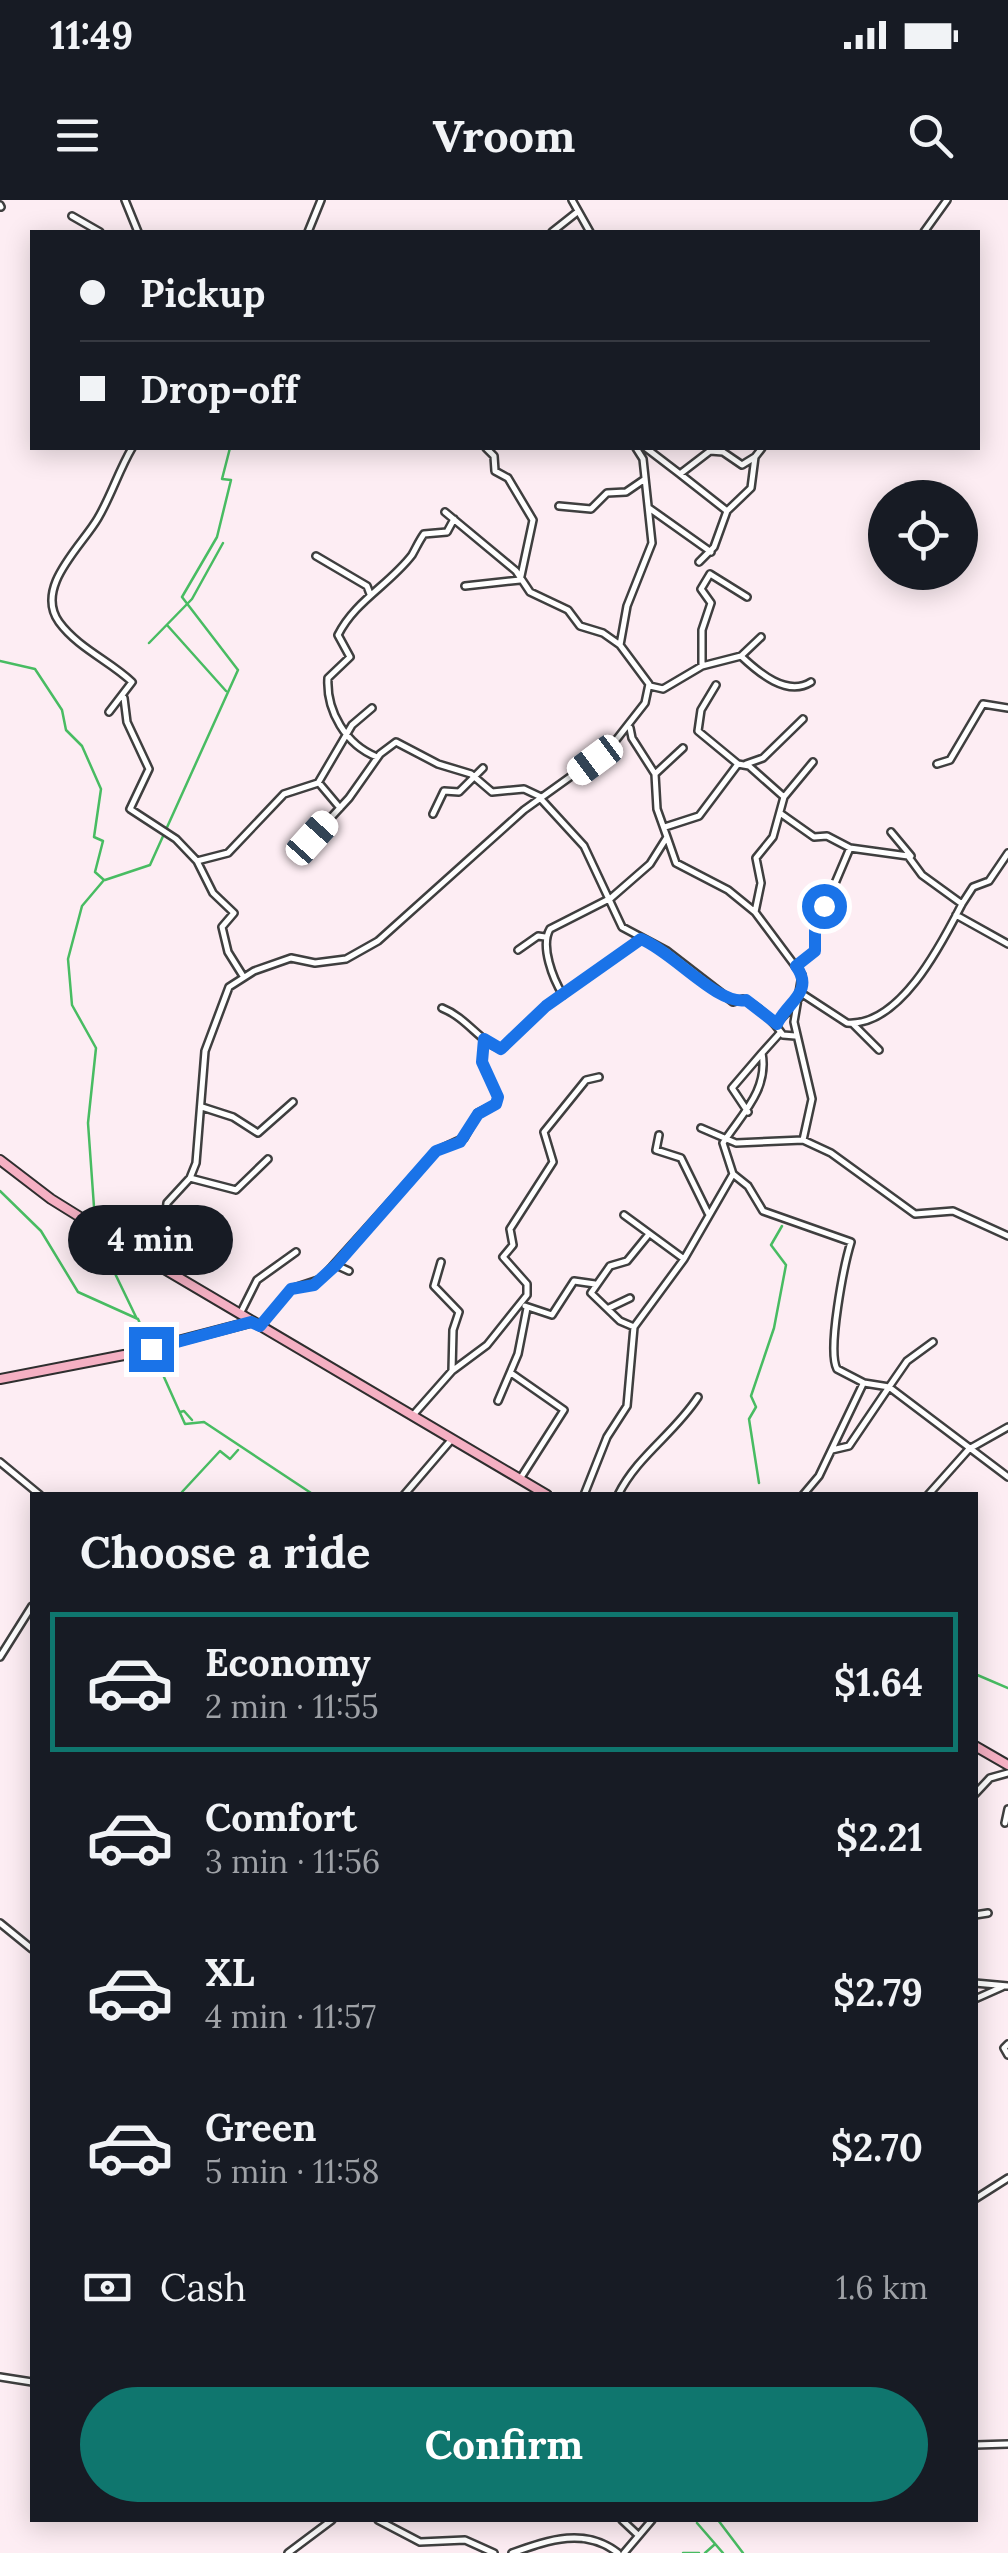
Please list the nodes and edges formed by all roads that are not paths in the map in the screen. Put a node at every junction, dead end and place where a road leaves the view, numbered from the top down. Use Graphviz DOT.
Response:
graph roads {
  1 [pos="126,200"];
  2 [pos="321,200"];
  3 [pos="572,200"];
  4 [pos="947,200"];
  5 [pos="576,213"];
  6 [pos="72,216"];
  7 [pos="96,230"];
  8 [pos="137,230"];
  9 [pos="309,230"];
  10 [pos="555,230"];
  11 [pos="589,230"];
  12 [pos="925,230"];
  13 [pos="131,450"];
  14 [pos="488,450"];
  15 [pos="637,450"];
  16 [pos="649,450"];
  17 [pos="760,450"];
  18 [pos="755,456"];
  19 [pos="680,474"];
  20 [pos="645,479"];
  21 [pos="559,506"];
  22 [pos="650,508"];
  23 [pos="727,510"];
  24 [pos="446,512"];
  25 [pos="454,518"];
  26 [pos="710,552"];
  27 [pos="316,556"];
  28 [pos="699,562"];
  29 [pos="521,578"];
  30 [pos="465,586"];
  31 [pos="370,594"];
  32 [pos="747,598"];
  33 [pos="761,637"];
  34 [pos="620,645"];
  35 [pos="741,656"];
  36 [pos="702,666"];
  37 [pos="811,682"];
  38 [pos="716,685"];
  39 [pos="649,688"];
  40 [pos="124,698"];
  41 [pos="372,708"];
  42 [pos="1008,708"];
  43 [pos="110,712"];
  44 [pos="802,718"];
  45 [pos="630,725"];
  46 [pos="346,734"];
  47 [pos="683,748"];
  48 [pos="377,757"];
  49 [pos="813,762"];
  50 [pos="738,764"];
  51 [pos="746,764"];
  52 [pos="937,764"];
  53 [pos="483,768"];
  54 [pos="655,774"];
  55 [pos="474,776"];
  56 [pos="318,782"];
  57 [pos="784,797"];
  58 [pos="540,798"];
  59 [pos="340,808"];
  60 [pos="780,813"];
  61 [pos="433,814"];
  62 [pos="664,827"];
  63 [pos="890,832"];
  64 [pos="667,837"];
  65 [pos="850,848"];
  66 [pos="301,850"];
  67 [pos="1008,852"];
  68 [pos="197,861"];
  69 [pos="914,862"];
  70 [pos="610,898"];
  71 [pos="962,904"];
  72 [pos="756,912"];
  73 [pos="956,915"];
  74 [pos="546,936"];
  75 [pos="641,939"];
  76 [pos="1008,944"];
  77 [pos="518,950"];
  78 [pos="796,966"];
  79 [pos="243,976"];
  80 [pos="563,995"];
  81 [pos="800,996"];
  82 [pos="442,1008"];
  83 [pos="777,1024"];
  84 [pos="853,1024"];
  85 [pos="780,1033"];
  86 [pos="795,1036"];
  87 [pos="484,1039"];
  88 [pos="879,1050"];
  89 [pos="762,1052"];
  90 [pos="599,1077"];
  91 [pos="294,1102"];
  92 [pos="202,1107"];
  93 [pos="748,1112"];
  94 [pos="700,1128"];
  95 [pos="659,1135"];
  96 [pos="726,1140"];
  97 [pos="803,1140"];
  98 [pos="268,1159"];
  99 [pos="0,1160"];
  100 [pos="733,1174"];
  101 [pos="190,1178"];
  102 [pos="708,1212"];
  103 [pos="624,1215"];
  104 [pos="649,1234"];
  105 [pos="1008,1236"];
  106 [pos="296,1252"];
  107 [pos="684,1259"];
  108 [pos="441,1262"];
  109 [pos="336,1265"];
  110 [pos="160,1266"];
  111 [pos="348,1271"];
  112 [pos="596,1284"];
  113 [pos="630,1298"];
  114 [pos="525,1306"];
  115 [pos="608,1308"];
  116 [pos="240,1315"];
  117 [pos="255,1324"];
  118 [pos="634,1327"];
  119 [pos="934,1342"];
  120 [pos="452,1370"];
  121 [pos="511,1373"];
  122 [pos="0,1379"];
  123 [pos="864,1384"];
  124 [pos="890,1387"];
  125 [pos="698,1397"];
  126 [pos="498,1401"];
  127 [pos="414,1414"];
  128 [pos="1008,1427"];
  129 [pos="452,1439"];
  130 [pos="969,1449"];
  131 [pos="832,1450"];
  132 [pos="0,1462"];
  133 [pos="1008,1477"];
  134 [pos="520,1479"];
  135 [pos="36,1492"];
  136 [pos="407,1492"];
  137 [pos="542,1492"];
  138 [pos="585,1492"];
  139 [pos="620,1492"];
  140 [pos="805,1492"];
  141 [pos="931,1492"];
  142 [pos="30,1609"];
  143 [pos="0,1657"];
  144 [pos="978,1748"];
  145 [pos="1008,1769"];
  146 [pos="978,1791"];
  147 [pos="1008,1809"];
  148 [pos="1005,1824"];
  149 [pos="988,1913"];
  150 [pos="978,1915"];
  151 [pos="0,1923"];
  152 [pos="30,1947"];
  153 [pos="978,1983"];
  154 [pos="1006,1986"];
  155 [pos="978,1998"];
  156 [pos="1008,2044"];
  157 [pos="1008,2055"];
  158 [pos="1008,2178"];
  159 [pos="978,2197"];
  160 [pos="0,2378"];
  161 [pos="30,2382"];
  162 [pos="1008,2444"];
  163 [pos="978,2445"];
  164 [pos="329,2522"];
  165 [pos="382,2522"];
  166 [pos="624,2522"];
  167 [pos="650,2522"];
  168 [pos="638,2535"];
  169 [pos="288,2553"];
  170 [pos="494,2553"];
  171 [pos="512,2553"];
  172 [pos="621,2553"];
  1 -- 8 [label="street"];
  2 -- 9 [label="street"];
  3 -- 5 [label="street"];
  4 -- 12 [label="street"];
  5 -- 10 [label="street"];
  5 -- 11 [label="street"];
  6 -- 7 [label="street"];
  13 -- 40 [label="street"];
  14 -- 29 [label="street"];
  15 -- 20 [label="street"];
  16 -- 19 [label="street"];
  17 -- 18 [label="street"];
  18 -- 19 [label="street"];
  18 -- 23 [label="street"];
  19 -- 23 [label="street"];
  20 -- 21 [label="street"];
  20 -- 22 [label="street"];
  22 -- 26 [label="street"];
  22 -- 34 [label="street"];
  23 -- 26 [label="street"];
  24 -- 25 [label="street"];
  25 -- 29 [label="street"];
  25 -- 31 [label="street"];
  26 -- 28 [label="street"];
  27 -- 31 [label="street"];
  29 -- 30 [label="street"];
  29 -- 34 [label="street"];
  31 -- 46 [label="street"];
  32 -- 36 [label="street"];
  33 -- 35 [label="street"];
  34 -- 39 [label="street"];
  35 -- 36 [label="street"];
  35 -- 37 [label="street"];
  36 -- 39 [label="street"];
  38 -- 50 [label="street"];
  39 -- 45 [label="street"];
  40 -- 43 [label="street"];
  40 -- 68 [label="street"];
  41 -- 46 [label="street"];
  42 -- 52 [label="street"];
  44 -- 51 [label="street"];
  45 -- 54 [label="street"];
  45 -- 58 [label="street"];
  46 -- 48 [label="street"];
  46 -- 56 [label="street"];
  47 -- 54 [label="street"];
  48 -- 55 [label="street"];
  48 -- 59 [label="street"];
  49 -- 57 [label="street"];
  50 -- 51 [label="street"];
  50 -- 62 [label="street"];
  51 -- 57 [label="street"];
  53 -- 55 [label="street"];
  54 -- 62 [label="street"];
  55 -- 58 [label="street"];
  55 -- 61 [label="street"];
  56 -- 59 [label="street"];
  56 -- 68 [label="street"];
  57 -- 60 [label="street"];
  58 -- 70 [label="street"];
  58 -- 79 [label="street"];
  59 -- 66 [label="street"];
  60 -- 65 [label="street"];
  60 -- 72 [label="street"];
  62 -- 64 [label="street"];
  63 -- 69 [label="street"];
  64 -- 70 [label="street"];
  64 -- 72 [label="street"];
  65 -- 69 [label="street"];
  65 -- 78 [label="street"];
  67 -- 71 [label="street"];
  68 -- 79 [label="street"];
  69 -- 71 [label="street"];
  70 -- 74 [label="street"];
  70 -- 75 [label="street"];
  71 -- 73 [label="street"];
  72 -- 78 [label="street"];
  73 -- 76 [label="street"];
  73 -- 84 [label="street"];
  74 -- 77 [label="street"];
  74 -- 80 [label="street"];
  75 -- 80 [label="street"];
  75 -- 83 [label="street"];
  78 -- 81 [label="street"];
  79 -- 92 [label="street"];
  80 -- 87 [label="street"];
  81 -- 83 [label="street"];
  81 -- 84 [label="street"];
  81 -- 86 [label="street"];
  82 -- 87 [label="street"];
  83 -- 85 [label="street"];
  84 -- 88 [label="street"];
  85 -- 86 [label="street"];
  85 -- 89 [label="street"];
  86 -- 97 [label="street"];
  87 -- 109 [label="street"];
  89 -- 93 [label="street"];
  89 -- 93 [label="street"];
  90 -- 114 [label="street"];
  91 -- 92 [label="street"];
  92 -- 101 [label="street"];
  93 -- 96 [label="street"];
  94 -- 96 [label="street"];
  95 -- 102 [label="street"];
  96 -- 97 [label="street"];
  96 -- 100 [label="street"];
  97 -- 105 [label="street"];
  98 -- 101 [label="street"];
  99 -- 110 [label="street"];
  100 -- 102 [label="street"];
  100 -- 123 [label="street"];
  101 -- 110 [label="street"];
  102 -- 107 [label="street"];
  103 -- 104 [label="street"];
  104 -- 107 [label="street"];
  104 -- 112 [label="street"];
  106 -- 116 [label="street"];
  107 -- 118 [label="street"];
  108 -- 120 [label="street"];
  109 -- 111 [label="street"];
  109 -- 117 [label="street"];
  110 -- 116 [label="street"];
  112 -- 114 [label="street"];
  112 -- 115 [label="street"];
  113 -- 115 [label="street"];
  114 -- 120 [label="street"];
  114 -- 121 [label="street"];
  115 -- 118 [label="street"];
  116 -- 117 [label="street"];
  117 -- 122 [label="street"];
  117 -- 127 [label="street"];
  118 -- 138 [label="street"];
  119 -- 124 [label="street"];
  120 -- 127 [label="street"];
  121 -- 126 [label="street"];
  121 -- 134 [label="street"];
  123 -- 124 [label="street"];
  123 -- 131 [label="street"];
  124 -- 130 [label="street"];
  124 -- 131 [label="street"];
  125 -- 139 [label="street"];
  127 -- 129 [label="street"];
  128 -- 130 [label="street"];
  129 -- 134 [label="street"];
  129 -- 136 [label="street"];
  130 -- 133 [label="street"];
  130 -- 141 [label="street"];
  131 -- 140 [label="street"];
  132 -- 135 [label="street"];
  134 -- 137 [label="street"];
  142 -- 143 [label="street"];
  144 -- 145 [label="street"];
  145 -- 146 [label="street"];
  147 -- 148 [label="street"];
  149 -- 150 [label="street"];
  151 -- 152 [label="street"];
  153 -- 154 [label="street"];
  154 -- 155 [label="street"];
  156 -- 157 [label="street"];
  158 -- 159 [label="street"];
  160 -- 161 [label="street"];
  162 -- 163 [label="street"];
  164 -- 169 [label="street"];
  165 -- 170 [label="street"];
  166 -- 168 [label="street"];
  167 -- 168 [label="street"];
  168 -- 172 [label="street"];
  171 -- 172 [label="street"];
}
